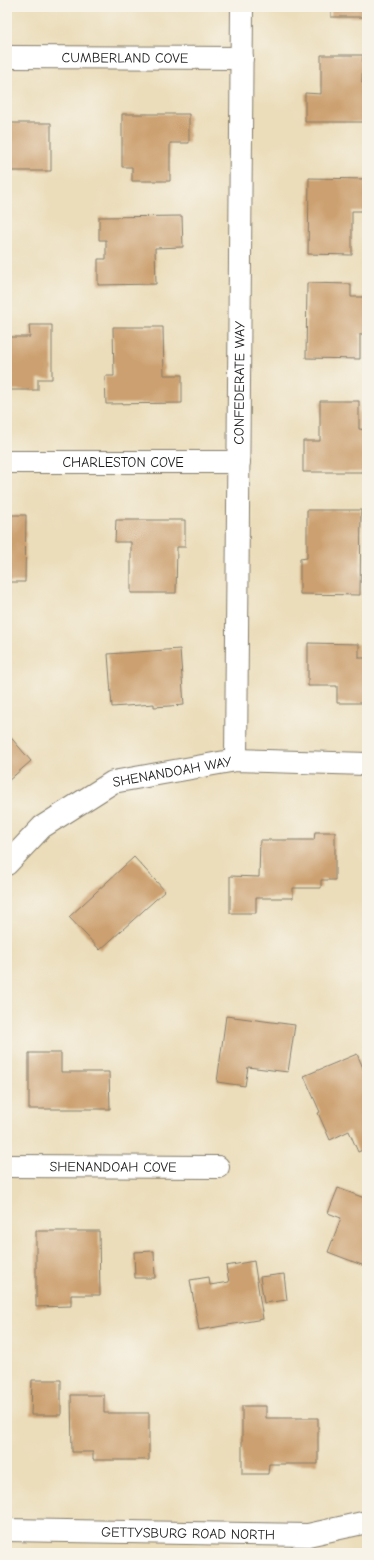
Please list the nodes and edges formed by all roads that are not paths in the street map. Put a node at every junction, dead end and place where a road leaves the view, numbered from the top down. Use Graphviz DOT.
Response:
graph roads {
  1 [pos="242,7"];
  2 [pos="7,57"];
  3 [pos="242,58"];
  4 [pos="7,462"];
  5 [pos="239,462"];
  6 [pos="236,760"];
  7 [pos="367,764"];
  8 [pos="7,864"];
  9 [pos="7,1166"];
  10 [pos="218,1167"];
  11 [pos="367,1522"];
  12 [pos="7,1530"];
  1 -- 3 [label="street, CONFEDERATE WAY"];
  2 -- 3 [label="street, CUMBERLAND COVE"];
  3 -- 5 [label="street, CONFEDERATE WAY"];
  4 -- 5 [label="street, CHARLESTON COVE"];
  5 -- 6 [label="street, CONFEDERATE WAY"];
  6 -- 7 [label="street, SHENANDOAH WAY"];
  6 -- 8 [label="street, SHENANDOAH WAY"];
  9 -- 10 [label="street, SHENANDOAH COVE"];
  11 -- 12 [label="street, GETTYSBURG ROAD NORTH"];
}
